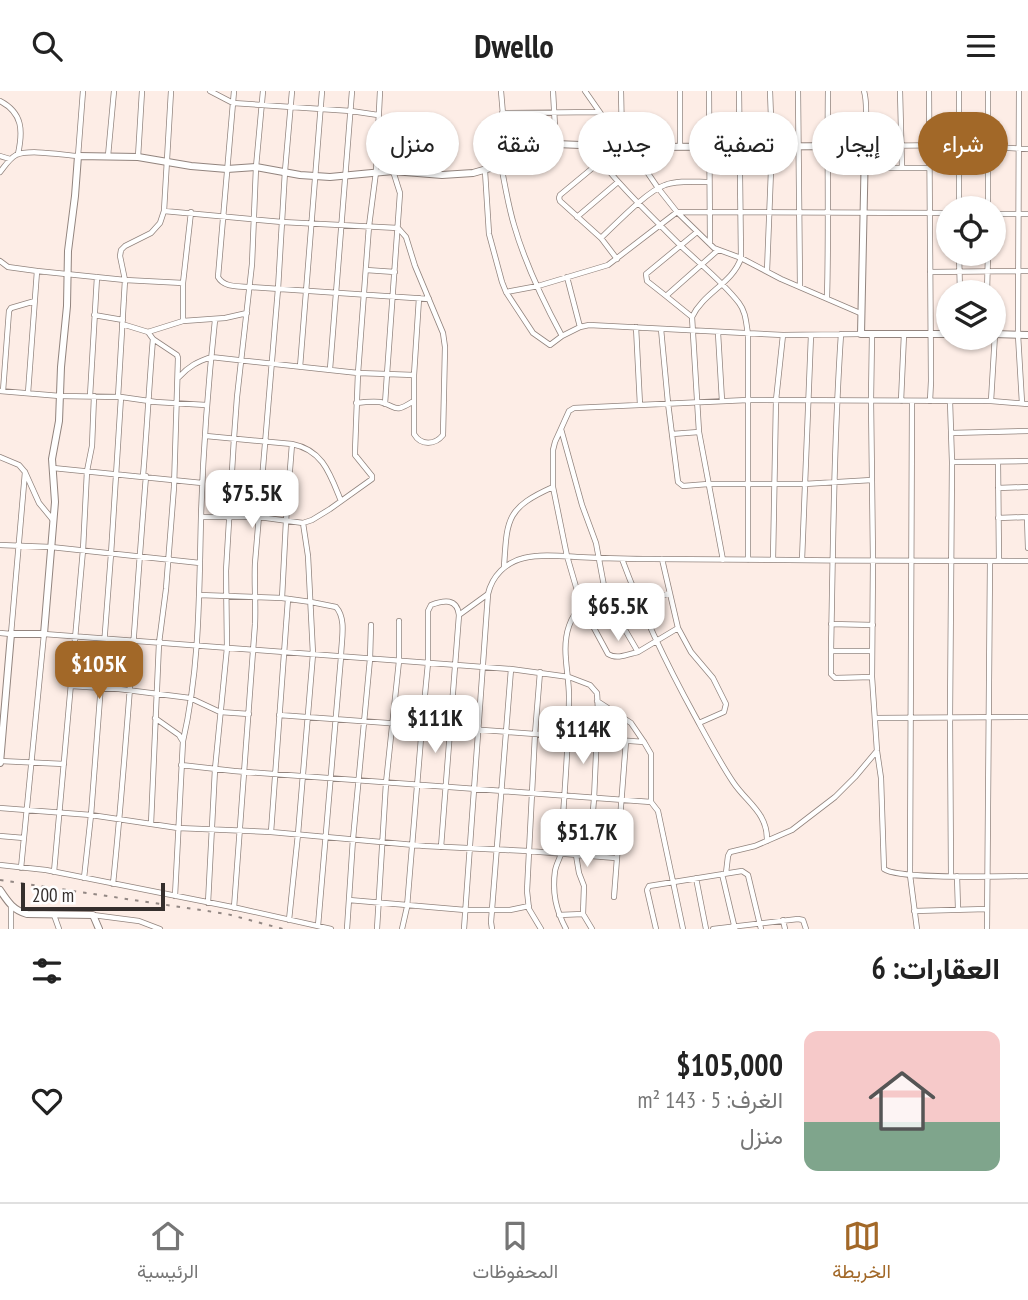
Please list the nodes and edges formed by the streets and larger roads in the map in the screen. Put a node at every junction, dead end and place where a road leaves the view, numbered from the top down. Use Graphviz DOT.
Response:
graph roads {
  1 [pos="83,91"];
  2 [pos="114,91"];
  3 [pos="142,91"];
  4 [pos="171,91"];
  5 [pos="210,91"];
  6 [pos="234,91"];
  7 [pos="263,91"];
  8 [pos="292,91"];
  9 [pos="322,91"];
  10 [pos="352,91"];
  11 [pos="380,91"];
  12 [pos="501,91"];
  13 [pos="553,91"];
  14 [pos="585,91"];
  15 [pos="621,91"];
  16 [pos="680,91"];
  17 [pos="709,91"];
  18 [pos="739,91"];
  19 [pos="770,91"];
  20 [pos="798,91"];
  21 [pos="828,91"];
  22 [pos="864,91"];
  23 [pos="900,91"];
  24 [pos="929,91"];
  25 [pos="959,91"];
  26 [pos="988,91"];
  27 [pos="1019,91"];
  28 [pos="0,101"];
  29 [pos="233,103"];
  30 [pos="262,106"];
  31 [pos="291,108"];
  32 [pos="321,109"];
  33 [pos="351,111"];
  34 [pos="378,112"];
  35 [pos="502,112"];
  36 [pos="555,112"];
  37 [pos="599,112"];
  38 [pos="621,112"];
  39 [pos="709,112"];
  40 [pos="739,112"];
  41 [pos="771,112"];
  42 [pos="828,112"];
  43 [pos="865,112"];
  44 [pos="901,112"];
  45 [pos="929,112"];
  46 [pos="959,112"];
  47 [pos="988,112"];
  48 [pos="366,113"];
  49 [pos="675,145"];
  50 [pos="680,145"];
  51 [pos="689,145"];
  52 [pos="799,146"];
  53 [pos="812,146"];
  54 [pos="1008,148"];
  55 [pos="1017,149"];
  56 [pos="1028,149"];
  57 [pos="18,154"];
  58 [pos="0,156"];
  59 [pos="78,156"];
  60 [pos="108,156"];
  61 [pos="138,157"];
  62 [pos="10,159"];
  63 [pos="166,161"];
  64 [pos="256,167"];
  65 [pos="227,169"];
  66 [pos="285,171"];
  67 [pos="0,172"];
  68 [pos="366,173"];
  69 [pos="376,175"];
  70 [pos="394,175"];
  71 [pos="485,175"];
  72 [pos="503,175"];
  73 [pos="584,175"];
  74 [pos="612,175"];
  75 [pos="649,175"];
  76 [pos="709,175"];
  77 [pos="740,175"];
  78 [pos="771,175"];
  79 [pos="828,175"];
  80 [pos="865,175"];
  81 [pos="929,175"];
  82 [pos="958,175"];
  83 [pos="989,175"];
  84 [pos="346,176"];
  85 [pos="315,177"];
  86 [pos="618,182"];
  87 [pos="709,182"];
  88 [pos="658,188"];
  89 [pos="959,196"];
  90 [pos="988,196"];
  91 [pos="638,204"];
  92 [pos="164,211"];
  93 [pos="191,212"];
  94 [pos="677,212"];
  95 [pos="709,212"];
  96 [pos="740,212"];
  97 [pos="770,212"];
  98 [pos="829,212"];
  99 [pos="799,213"];
  100 [pos="863,213"];
  101 [pos="930,213"];
  102 [pos="936,213"];
  103 [pos="1006,214"];
  104 [pos="1017,214"];
  105 [pos="1028,214"];
  106 [pos="223,216"];
  107 [pos="577,217"];
  108 [pos="254,220"];
  109 [pos="282,222"];
  110 [pos="311,224"];
  111 [pos="660,224"];
  112 [pos="342,225"];
  113 [pos="369,226"];
  114 [pos="398,228"];
  115 [pos="697,232"];
  116 [pos="601,238"];
  117 [pos="681,245"];
  118 [pos="710,245"];
  119 [pos="718,250"];
  120 [pos="741,258"];
  121 [pos="617,259"];
  122 [pos="0,261"];
  123 [pos="702,265"];
  124 [pos="959,266"];
  125 [pos="988,266"];
  126 [pos="366,270"];
  127 [pos="37,271"];
  128 [pos="767,271"];
  129 [pos="959,271"];
  130 [pos="988,271"];
  131 [pos="1018,271"];
  132 [pos="1028,271"];
  133 [pos="395,272"];
  134 [pos="930,272"];
  135 [pos="67,274"];
  136 [pos="97,277"];
  137 [pos="567,277"];
  138 [pos="125,280"];
  139 [pos="959,280"];
  140 [pos="988,280"];
  141 [pos="183,283"];
  142 [pos="721,284"];
  143 [pos="538,286"];
  144 [pos="250,287"];
  145 [pos="800,287"];
  146 [pos="278,289"];
  147 [pos="306,291"];
  148 [pos="506,292"];
  149 [pos="336,293"];
  150 [pos="365,295"];
  151 [pos="666,296"];
  152 [pos="393,297"];
  153 [pos="827,297"];
  154 [pos="419,298"];
  155 [pos="429,299"];
  156 [pos="35,301"];
  157 [pos="247,313"];
  158 [pos="860,313"];
  159 [pos="94,315"];
  160 [pos="692,317"];
  161 [pos="215,320"];
  162 [pos="183,321"];
  163 [pos="122,322"];
  164 [pos="580,327"];
  165 [pos="636,327"];
  166 [pos="661,329"];
  167 [pos="148,332"];
  168 [pos="693,332"];
  169 [pos="718,333"];
  170 [pos="748,334"];
  171 [pos="841,334"];
  172 [pos="861,334"];
  173 [pos="872,334"];
  174 [pos="904,334"];
  175 [pos="930,334"];
  176 [pos="936,334"];
  177 [pos="1006,334"];
  178 [pos="783,335"];
  179 [pos="811,335"];
  180 [pos="1018,335"];
  181 [pos="1028,335"];
  182 [pos="562,336"];
  183 [pos="153,339"];
  184 [pos="993,350"];
  185 [pos="211,357"];
  186 [pos="242,360"];
  187 [pos="271,363"];
  188 [pos="300,366"];
  189 [pos="330,370"];
  190 [pos="358,373"];
  191 [pos="387,374"];
  192 [pos="414,375"];
  193 [pos="178,378"];
  194 [pos="2,391"];
  195 [pos="29,393"];
  196 [pos="60,396"];
  197 [pos="92,396"];
  198 [pos="120,397"];
  199 [pos="748,400"];
  200 [pos="776,400"];
  201 [pos="871,400"];
  202 [pos="147,401"];
  203 [pos="722,401"];
  204 [pos="808,401"];
  205 [pos="836,401"];
  206 [pos="901,401"];
  207 [pos="930,401"];
  208 [pos="950,401"];
  209 [pos="991,401"];
  210 [pos="413,402"];
  211 [pos="696,402"];
  212 [pos="912,402"];
  213 [pos="176,403"];
  214 [pos="356,403"];
  215 [pos="668,403"];
  216 [pos="1025,403"];
  217 [pos="385,404"];
  218 [pos="206,405"];
  219 [pos="640,405"];
  220 [pos="561,429"];
  221 [pos="1028,431"];
  222 [pos="699,432"];
  223 [pos="951,433"];
  224 [pos="671,434"];
  225 [pos="206,436"];
  226 [pos="234,438"];
  227 [pos="265,441"];
  228 [pos="292,444"];
  229 [pos="0,457"];
  230 [pos="1028,461"];
  231 [pos="951,462"];
  232 [pos="998,462"];
  233 [pos="53,468"];
  234 [pos="87,471"];
  235 [pos="25,472"];
  236 [pos="116,474"];
  237 [pos="144,476"];
  238 [pos="174,479"];
  239 [pos="872,480"];
  240 [pos="202,482"];
  241 [pos="834,482"];
  242 [pos="749,483"];
  243 [pos="708,484"];
  244 [pos="775,484"];
  245 [pos="804,484"];
  246 [pos="552,487"];
  247 [pos="998,488"];
  248 [pos="1028,488"];
  249 [pos="341,501"];
  250 [pos="230,516"];
  251 [pos="201,517"];
  252 [pos="259,517"];
  253 [pos="1028,517"];
  254 [pos="998,518"];
  255 [pos="53,520"];
  256 [pos="286,521"];
  257 [pos="303,523"];
  258 [pos="0,545"];
  259 [pos="18,545"];
  260 [pos="51,547"];
  261 [pos="1028,548"];
  262 [pos="83,550"];
  263 [pos="111,554"];
  264 [pos="567,556"];
  265 [pos="139,557"];
  266 [pos="599,558"];
  267 [pos="168,559"];
  268 [pos="622,559"];
  269 [pos="662,559"];
  270 [pos="723,560"];
  271 [pos="748,560"];
  272 [pos="774,560"];
  273 [pos="802,560"];
  274 [pos="832,560"];
  275 [pos="873,560"];
  276 [pos="911,561"];
  277 [pos="951,561"];
  278 [pos="990,561"];
  279 [pos="999,561"];
  280 [pos="1028,561"];
  281 [pos="200,563"];
  282 [pos="504,567"];
  283 [pos="604,586"];
  284 [pos="670,593"];
  285 [pos="488,594"];
  286 [pos="199,595"];
  287 [pos="226,595"];
  288 [pos="257,597"];
  289 [pos="285,598"];
  290 [pos="311,602"];
  291 [pos="582,604"];
  292 [pos="639,604"];
  293 [pos="459,615"];
  294 [pos="399,621"];
  295 [pos="831,624"];
  296 [pos="371,625"];
  297 [pos="873,625"];
  298 [pos="678,628"];
  299 [pos="0,633"];
  300 [pos="11,634"];
  301 [pos="44,634"];
  302 [pos="75,637"];
  303 [pos="104,639"];
  304 [pos="132,641"];
  305 [pos="657,642"];
  306 [pos="159,643"];
  307 [pos="198,646"];
  308 [pos="227,648"];
  309 [pos="253,650"];
  310 [pos="872,651"];
  311 [pos="283,652"];
  312 [pos="639,652"];
  313 [pos="831,652"];
  314 [pos="313,654"];
  315 [pos="341,657"];
  316 [pos="370,659"];
  317 [pos="399,661"];
  318 [pos="428,663"];
  319 [pos="456,666"];
  320 [pos="483,667"];
  321 [pos="512,669"];
  322 [pos="540,672"];
  323 [pos="569,677"];
  324 [pos="872,677"];
  325 [pos="71,686"];
  326 [pos="101,688"];
  327 [pos="130,691"];
  328 [pos="156,695"];
  329 [pos="190,698"];
  330 [pos="597,701"];
  331 [pos="220,712"];
  332 [pos="249,713"];
  333 [pos="279,715"];
  334 [pos="308,717"];
  335 [pos="875,717"];
  336 [pos="989,717"];
  337 [pos="1028,717"];
  338 [pos="155,718"];
  339 [pos="910,718"];
  340 [pos="950,718"];
  341 [pos="336,720"];
  342 [pos="364,722"];
  343 [pos="699,723"];
  344 [pos="392,724"];
  345 [pos="422,726"];
  346 [pos="449,728"];
  347 [pos="478,730"];
  348 [pos="507,732"];
  349 [pos="535,734"];
  350 [pos="567,736"];
  351 [pos="597,738"];
  352 [pos="183,741"];
  353 [pos="626,741"];
  354 [pos="644,742"];
  355 [pos="877,751"];
  356 [pos="0,762"];
  357 [pos="32,763"];
  358 [pos="64,764"];
  359 [pos="181,765"];
  360 [pos="215,769"];
  361 [pos="246,772"];
  362 [pos="275,774"];
  363 [pos="303,776"];
  364 [pos="332,778"];
  365 [pos="358,780"];
  366 [pos="386,783"];
  367 [pos="418,785"];
  368 [pos="446,787"];
  369 [pos="474,790"];
  370 [pos="502,792"];
  371 [pos="532,795"];
  372 [pos="564,797"];
  373 [pos="594,799"];
  374 [pos="622,800"];
  375 [pos="651,802"];
  376 [pos="0,809"];
  377 [pos="27,810"];
  378 [pos="60,812"];
  379 [pos="91,815"];
  380 [pos="120,819"];
  381 [pos="151,824"];
  382 [pos="178,828"];
  383 [pos="212,829"];
  384 [pos="240,831"];
  385 [pos="271,832"];
  386 [pos="298,834"];
  387 [pos="326,836"];
  388 [pos="0,837"];
  389 [pos="24,838"];
  390 [pos="353,839"];
  391 [pos="767,841"];
  392 [pos="382,842"];
  393 [pos="412,845"];
  394 [pos="441,848"];
  395 [pos="470,849"];
  396 [pos="497,850"];
  397 [pos="528,851"];
  398 [pos="561,854"];
  399 [pos="576,855"];
  400 [pos="589,856"];
  401 [pos="616,858"];
  402 [pos="0,865"];
  403 [pos="21,867"];
  404 [pos="54,872"];
  405 [pos="724,873"];
  406 [pos="910,875"];
  407 [pos="989,875"];
  408 [pos="954,876"];
  409 [pos="1028,876"];
  410 [pos="84,878"];
  411 [pos="696,878"];
  412 [pos="673,882"];
  413 [pos="113,884"];
  414 [pos="0,890"];
  415 [pos="174,896"];
  416 [pos="614,897"];
  417 [pos="349,900"];
  418 [pos="208,903"];
  419 [pos="378,904"];
  420 [pos="528,906"];
  421 [pos="11,907"];
  422 [pos="407,907"];
  423 [pos="234,908"];
  424 [pos="958,909"];
  425 [pos="987,909"];
  426 [pos="465,911"];
  427 [pos="492,911"];
  428 [pos="914,911"];
  429 [pos="54,914"];
  430 [pos="583,914"];
  431 [pos="93,915"];
  432 [pos="559,915"];
  433 [pos="289,920"];
  434 [pos="783,920"];
  435 [pos="139,921"];
  436 [pos="759,923"];
  437 [pos="318,926"];
  438 [pos="735,927"];
  439 [pos="12,929"];
  440 [pos="59,929"];
  441 [pos="99,929"];
  442 [pos="142,929"];
  443 [pos="160,929"];
  444 [pos="331,929"];
  445 [pos="347,929"];
  446 [pos="377,929"];
  447 [pos="402,929"];
  448 [pos="464,929"];
  449 [pos="492,929"];
  450 [pos="541,929"];
  451 [pos="566,929"];
  452 [pos="592,929"];
  453 [pos="656,929"];
  454 [pos="683,929"];
  455 [pos="706,929"];
  456 [pos="713,929"];
  457 [pos="761,929"];
  458 [pos="785,929"];
  459 [pos="806,929"];
  460 [pos="917,929"];
  461 [pos="987,929"];
  1 -- 59 [label="street"];
  2 -- 60 [label="street"];
  3 -- 61 [label="street"];
  4 -- 63 [label="street"];
  5 -- 29 [label="street"];
  6 -- 29 [label="street"];
  7 -- 30 [label="street"];
  8 -- 31 [label="street"];
  9 -- 32 [label="street"];
  10 -- 33 [label="street"];
  11 -- 34 [label="street"];
  12 -- 35 [label="street"];
  13 -- 36 [label="street"];
  14 -- 37 [label="street"];
  15 -- 38 [label="street"];
  16 -- 50 [label="street"];
  17 -- 39 [label="street"];
  18 -- 40 [label="street"];
  19 -- 41 [label="street"];
  20 -- 52 [label="street"];
  21 -- 42 [label="street"];
  22 -- 43 [label="street"];
  23 -- 44 [label="street"];
  24 -- 45 [label="street"];
  25 -- 46 [label="street"];
  26 -- 47 [label="street"];
  27 -- 55 [label="street"];
  28 -- 57 [label="street"];
  29 -- 30 [label="street"];
  29 -- 65 [label="street"];
  30 -- 31 [label="street"];
  30 -- 64 [label="street"];
  31 -- 32 [label="street"];
  31 -- 66 [label="street"];
  32 -- 33 [label="street"];
  32 -- 85 [label="street"];
  33 -- 48 [label="street"];
  33 -- 84 [label="street"];
  49 -- 50 [label="street"];
  50 -- 51 [label="street"];
  52 -- 53 [label="street"];
  52 -- 99 [label="street"];
  54 -- 55 [label="street"];
  55 -- 56 [label="street"];
  55 -- 104 [label="street"];
  57 -- 59 [label="street"];
  57 -- 62 [label="street"];
  58 -- 62 [label="street"];
  59 -- 60 [label="street"];
  59 -- 135 [label="street"];
  60 -- 61 [label="street"];
  61 -- 63 [label="street"];
  62 -- 67 [label="street"];
  63 -- 65 [label="street"];
  63 -- 92 [label="street"];
  64 -- 65 [label="street"];
  64 -- 66 [label="street"];
  64 -- 108 [label="street"];
  65 -- 106 [label="street"];
  66 -- 85 [label="street"];
  66 -- 109 [label="street"];
  68 -- 84 [label="street"];
  69 -- 113 [label="street"];
  70 -- 114 [label="street"];
  71 -- 148 [label="street"];
  72 -- 143 [label="street"];
  73 -- 107 [label="street"];
  74 -- 86 [label="street"];
  75 -- 88 [label="street"];
  76 -- 87 [label="street"];
  77 -- 96 [label="street"];
  78 -- 97 [label="street"];
  79 -- 98 [label="street"];
  80 -- 100 [label="street"];
  81 -- 101 [label="street"];
  82 -- 89 [label="street"];
  83 -- 90 [label="street"];
  84 -- 85 [label="street"];
  84 -- 112 [label="street"];
  85 -- 110 [label="street"];
  86 -- 91 [label="street"];
  86 -- 107 [label="street"];
  87 -- 88 [label="street"];
  87 -- 95 [label="street"];
  88 -- 91 [label="street"];
  88 -- 94 [label="street"];
  91 -- 111 [label="street"];
  91 -- 116 [label="street"];
  92 -- 93 [label="street"];
  92 -- 138 [label="street"];
  93 -- 106 [label="street"];
  93 -- 141 [label="street"];
  94 -- 95 [label="street"];
  94 -- 111 [label="street"];
  94 -- 115 [label="street"];
  95 -- 96 [label="street"];
  95 -- 118 [label="street"];
  96 -- 97 [label="street"];
  96 -- 120 [label="street"];
  97 -- 99 [label="street"];
  97 -- 128 [label="street"];
  98 -- 99 [label="street"];
  98 -- 100 [label="street"];
  98 -- 153 [label="street"];
  99 -- 145 [label="street"];
  100 -- 101 [label="street"];
  100 -- 158 [label="street"];
  101 -- 102 [label="street"];
  101 -- 134 [label="street"];
  103 -- 104 [label="street"];
  104 -- 105 [label="street"];
  104 -- 131 [label="street"];
  106 -- 108 [label="street"];
  106 -- 144 [label="street"];
  107 -- 116 [label="street"];
  108 -- 109 [label="street"];
  108 -- 144 [label="street"];
  109 -- 110 [label="street"];
  109 -- 146 [label="street"];
  110 -- 112 [label="street"];
  110 -- 147 [label="street"];
  111 -- 117 [label="street"];
  111 -- 121 [label="street"];
  112 -- 113 [label="street"];
  112 -- 149 [label="street"];
  113 -- 114 [label="street"];
  113 -- 126 [label="street"];
  114 -- 133 [label="street"];
  114 -- 155 [label="street"];
  115 -- 117 [label="street"];
  115 -- 118 [label="street"];
  116 -- 121 [label="street"];
  117 -- 123 [label="street"];
  117 -- 151 [label="street"];
  118 -- 119 [label="street"];
  119 -- 120 [label="street"];
  119 -- 123 [label="street"];
  120 -- 128 [label="street"];
  120 -- 142 [label="street"];
  121 -- 137 [label="street"];
  122 -- 127 [label="street"];
  123 -- 142 [label="street"];
  123 -- 151 [label="street"];
  124 -- 129 [label="street"];
  125 -- 130 [label="street"];
  126 -- 133 [label="street"];
  126 -- 150 [label="street"];
  127 -- 135 [label="street"];
  127 -- 156 [label="street"];
  128 -- 145 [label="street"];
  129 -- 130 [label="street"];
  129 -- 134 [label="street"];
  129 -- 139 [label="street"];
  130 -- 131 [label="street"];
  130 -- 140 [label="street"];
  131 -- 132 [label="street"];
  131 -- 180 [label="street"];
  133 -- 152 [label="street"];
  134 -- 175 [label="street"];
  135 -- 136 [label="street"];
  135 -- 196 [label="street"];
  136 -- 138 [label="street"];
  136 -- 159 [label="street"];
  137 -- 143 [label="street"];
  137 -- 164 [label="street"];
  138 -- 141 [label="street"];
  138 -- 163 [label="street"];
  141 -- 162 [label="street"];
  142 -- 160 [label="street"];
  142 -- 170 [label="street"];
  143 -- 148 [label="street"];
  143 -- 182 [label="street"];
  144 -- 146 [label="street"];
  144 -- 157 [label="street"];
  145 -- 153 [label="street"];
  146 -- 147 [label="street"];
  146 -- 187 [label="street"];
  147 -- 149 [label="street"];
  147 -- 188 [label="street"];
  148 -- 182 [label="street"];
  149 -- 150 [label="street"];
  149 -- 189 [label="street"];
  150 -- 152 [label="street"];
  150 -- 190 [label="street"];
  151 -- 160 [label="street"];
  152 -- 154 [label="street"];
  152 -- 191 [label="street"];
  153 -- 158 [label="street"];
  154 -- 155 [label="street"];
  154 -- 192 [label="street"];
  155 -- 210 [label="street"];
  156 -- 194 [label="street"];
  156 -- 195 [label="street"];
  157 -- 161 [label="street"];
  157 -- 186 [label="street"];
  158 -- 172 [label="street"];
  159 -- 163 [label="street"];
  159 -- 197 [label="street"];
  160 -- 168 [label="street"];
  161 -- 162 [label="street"];
  161 -- 185 [label="street"];
  162 -- 167 [label="street"];
  163 -- 167 [label="street"];
  163 -- 198 [label="street"];
  164 -- 165 [label="street"];
  164 -- 182 [label="street"];
  165 -- 166 [label="street"];
  165 -- 219 [label="street"];
  166 -- 168 [label="street"];
  166 -- 215 [label="street"];
  167 -- 183 [label="street"];
  168 -- 169 [label="street"];
  168 -- 211 [label="street"];
  169 -- 170 [label="street"];
  169 -- 203 [label="street"];
  170 -- 178 [label="street"];
  170 -- 199 [label="street"];
  171 -- 172 [label="street"];
  171 -- 179 [label="street"];
  171 -- 205 [label="street"];
  172 -- 173 [label="street"];
  173 -- 174 [label="street"];
  173 -- 201 [label="street"];
  174 -- 175 [label="street"];
  174 -- 206 [label="street"];
  175 -- 176 [label="street"];
  175 -- 207 [label="street"];
  177 -- 180 [label="street"];
  178 -- 179 [label="street"];
  178 -- 200 [label="street"];
  179 -- 204 [label="street"];
  180 -- 181 [label="street"];
  180 -- 216 [label="street"];
  183 -- 193 [label="street"];
  183 -- 202 [label="street"];
  184 -- 209 [label="street"];
  185 -- 186 [label="street"];
  185 -- 193 [label="street"];
  185 -- 218 [label="street"];
  186 -- 187 [label="street"];
  186 -- 226 [label="street"];
  187 -- 188 [label="street"];
  187 -- 227 [label="street"];
  188 -- 189 [label="street"];
  189 -- 190 [label="street"];
  190 -- 191 [label="street"];
  190 -- 214 [label="street"];
  191 -- 192 [label="street"];
  191 -- 217 [label="street"];
  192 -- 210 [label="street"];
  193 -- 213 [label="street"];
  194 -- 195 [label="street"];
  195 -- 196 [label="street"];
  196 -- 197 [label="street"];
  196 -- 233 [label="street"];
  197 -- 198 [label="street"];
  197 -- 234 [label="street"];
  198 -- 202 [label="street"];
  198 -- 236 [label="street"];
  199 -- 200 [label="street"];
  199 -- 203 [label="street"];
  199 -- 242 [label="street"];
  200 -- 204 [label="street"];
  200 -- 244 [label="street"];
  201 -- 205 [label="street"];
  201 -- 206 [label="street"];
  201 -- 239 [label="street"];
  202 -- 213 [label="street"];
  202 -- 237 [label="street"];
  203 -- 211 [label="street"];
  204 -- 205 [label="street"];
  204 -- 245 [label="street"];
  205 -- 241 [label="street"];
  206 -- 212 [label="street"];
  207 -- 208 [label="street"];
  207 -- 212 [label="street"];
  208 -- 209 [label="street"];
  208 -- 223 [label="street"];
  209 -- 216 [label="street"];
  210 -- 217 [label="street"];
  211 -- 215 [label="street"];
  211 -- 222 [label="street"];
  212 -- 276 [label="street"];
  213 -- 218 [label="street"];
  213 -- 238 [label="street"];
  214 -- 217 [label="street"];
  214 -- 249 [label="street"];
  215 -- 219 [label="street"];
  215 -- 224 [label="street"];
  218 -- 225 [label="street"];
  219 -- 220 [label="street"];
  220 -- 246 [label="street"];
  220 -- 266 [label="street"];
  221 -- 223 [label="street"];
  222 -- 224 [label="street"];
  222 -- 243 [label="street"];
  223 -- 231 [label="street"];
  224 -- 243 [label="street"];
  225 -- 226 [label="street"];
  225 -- 240 [label="street"];
  226 -- 227 [label="street"];
  226 -- 250 [label="street"];
  227 -- 228 [label="street"];
  227 -- 252 [label="street"];
  228 -- 249 [label="street"];
  228 -- 256 [label="street"];
  229 -- 235 [label="street"];
  230 -- 232 [label="street"];
  231 -- 232 [label="street"];
  231 -- 277 [label="street"];
  232 -- 247 [label="street"];
  233 -- 234 [label="street"];
  233 -- 255 [label="street"];
  234 -- 236 [label="street"];
  234 -- 262 [label="street"];
  235 -- 255 [label="street"];
  235 -- 259 [label="street"];
  236 -- 237 [label="street"];
  236 -- 263 [label="street"];
  237 -- 238 [label="street"];
  237 -- 265 [label="street"];
  238 -- 240 [label="street"];
  238 -- 267 [label="street"];
  239 -- 241 [label="street"];
  239 -- 275 [label="street"];
  240 -- 251 [label="street"];
  241 -- 245 [label="street"];
  241 -- 274 [label="street"];
  242 -- 243 [label="street"];
  242 -- 244 [label="street"];
  242 -- 271 [label="street"];
  243 -- 270 [label="street"];
  244 -- 245 [label="street"];
  244 -- 272 [label="street"];
  245 -- 273 [label="street"];
  246 -- 264 [label="street"];
  246 -- 282 [label="street"];
  247 -- 248 [label="street"];
  247 -- 254 [label="street"];
  249 -- 257 [label="street"];
  250 -- 251 [label="street"];
  250 -- 252 [label="street"];
  250 -- 287 [label="street"];
  251 -- 281 [label="street"];
  252 -- 256 [label="street"];
  252 -- 288 [label="street"];
  253 -- 254 [label="street"];
  253 -- 261 [label="street"];
  254 -- 279 [label="street"];
  255 -- 260 [label="street"];
  256 -- 257 [label="street"];
  256 -- 289 [label="street"];
  257 -- 290 [label="street"];
  258 -- 259 [label="street"];
  259 -- 260 [label="street"];
  259 -- 300 [label="street"];
  260 -- 262 [label="street"];
  260 -- 301 [label="street"];
  262 -- 263 [label="street"];
  262 -- 302 [label="street"];
  263 -- 265 [label="street"];
  263 -- 303 [label="street"];
  264 -- 266 [label="street"];
  264 -- 282 [label="street"];
  264 -- 291 [label="street"];
  265 -- 267 [label="street"];
  265 -- 304 [label="street"];
  266 -- 268 [label="street"];
  266 -- 283 [label="street"];
  267 -- 281 [label="street"];
  267 -- 306 [label="street"];
  268 -- 269 [label="street"];
  268 -- 292 [label="street"];
  269 -- 270 [label="street"];
  269 -- 284 [label="street"];
  270 -- 271 [label="street"];
  271 -- 272 [label="street"];
  272 -- 273 [label="street"];
  273 -- 274 [label="street"];
  274 -- 275 [label="street"];
  274 -- 295 [label="street"];
  275 -- 276 [label="street"];
  275 -- 297 [label="street"];
  276 -- 277 [label="street"];
  276 -- 339 [label="street"];
  277 -- 278 [label="street"];
  277 -- 340 [label="street"];
  278 -- 279 [label="street"];
  278 -- 336 [label="street"];
  279 -- 280 [label="street"];
  281 -- 286 [label="street"];
  282 -- 285 [label="street"];
  283 -- 291 [label="street"];
  283 -- 312 [label="street"];
  284 -- 292 [label="street"];
  284 -- 298 [label="street"];
  285 -- 293 [label="street"];
  285 -- 320 [label="street"];
  286 -- 287 [label="street"];
  286 -- 307 [label="street"];
  287 -- 288 [label="street"];
  287 -- 308 [label="street"];
  288 -- 289 [label="street"];
  288 -- 309 [label="street"];
  289 -- 290 [label="street"];
  289 -- 311 [label="street"];
  290 -- 314 [label="street"];
  290 -- 315 [label="street"];
  291 -- 312 [label="street"];
  291 -- 323 [label="street"];
  292 -- 305 [label="street"];
  293 -- 318 [label="street"];
  293 -- 319 [label="street"];
  294 -- 317 [label="street"];
  295 -- 297 [label="street"];
  295 -- 313 [label="street"];
  296 -- 316 [label="street"];
  297 -- 310 [label="street"];
  298 -- 305 [label="street"];
  298 -- 343 [label="street"];
  299 -- 300 [label="street"];
  300 -- 301 [label="street"];
  300 -- 356 [label="street"];
  301 -- 302 [label="street"];
  301 -- 357 [label="street"];
  302 -- 303 [label="street"];
  302 -- 325 [label="street"];
  303 -- 304 [label="street"];
  303 -- 326 [label="street"];
  304 -- 306 [label="street"];
  304 -- 327 [label="street"];
  305 -- 312 [label="street"];
  305 -- 343 [label="street"];
  306 -- 307 [label="street"];
  306 -- 328 [label="street"];
  307 -- 308 [label="street"];
  307 -- 329 [label="street"];
  308 -- 309 [label="street"];
  308 -- 331 [label="street"];
  309 -- 311 [label="street"];
  309 -- 332 [label="street"];
  310 -- 313 [label="street"];
  310 -- 324 [label="street"];
  311 -- 314 [label="street"];
  311 -- 333 [label="street"];
  313 -- 324 [label="street"];
  314 -- 315 [label="street"];
  314 -- 334 [label="street"];
  315 -- 316 [label="street"];
  315 -- 341 [label="street"];
  316 -- 317 [label="street"];
  316 -- 342 [label="street"];
  317 -- 318 [label="street"];
  317 -- 344 [label="street"];
  318 -- 319 [label="street"];
  318 -- 345 [label="street"];
  319 -- 320 [label="street"];
  319 -- 346 [label="street"];
  320 -- 321 [label="street"];
  320 -- 347 [label="street"];
  321 -- 322 [label="street"];
  321 -- 348 [label="street"];
  322 -- 323 [label="street"];
  322 -- 349 [label="street"];
  323 -- 330 [label="street"];
  323 -- 350 [label="street"];
  324 -- 335 [label="street"];
  325 -- 326 [label="street"];
  325 -- 358 [label="street"];
  326 -- 327 [label="street"];
  326 -- 379 [label="street"];
  327 -- 328 [label="street"];
  327 -- 380 [label="street"];
  328 -- 329 [label="street"];
  328 -- 338 [label="street"];
  329 -- 331 [label="street"];
  329 -- 352 [label="street"];
  330 -- 351 [label="street"];
  330 -- 354 [label="street"];
  331 -- 332 [label="street"];
  331 -- 360 [label="street"];
  332 -- 361 [label="street"];
  333 -- 334 [label="street"];
  333 -- 362 [label="street"];
  334 -- 341 [label="street"];
  334 -- 363 [label="street"];
  335 -- 339 [label="street"];
  335 -- 355 [label="street"];
  336 -- 337 [label="street"];
  336 -- 340 [label="street"];
  336 -- 407 [label="street"];
  338 -- 352 [label="street"];
  338 -- 381 [label="street"];
  339 -- 340 [label="street"];
  339 -- 406 [label="street"];
  340 -- 408 [label="street"];
  341 -- 342 [label="street"];
  341 -- 364 [label="street"];
  342 -- 344 [label="street"];
  342 -- 365 [label="street"];
  343 -- 391 [label="street"];
  344 -- 345 [label="street"];
  344 -- 366 [label="street"];
  345 -- 346 [label="street"];
  345 -- 367 [label="street"];
  346 -- 347 [label="street"];
  346 -- 368 [label="street"];
  347 -- 348 [label="street"];
  347 -- 369 [label="street"];
  348 -- 349 [label="street"];
  348 -- 370 [label="street"];
  349 -- 350 [label="street"];
  349 -- 371 [label="street"];
  350 -- 351 [label="street"];
  350 -- 372 [label="street"];
  351 -- 353 [label="street"];
  351 -- 373 [label="street"];
  352 -- 359 [label="street"];
  353 -- 354 [label="street"];
  353 -- 374 [label="street"];
  354 -- 375 [label="street"];
  355 -- 391 [label="street"];
  355 -- 406 [label="street"];
  356 -- 357 [label="street"];
  357 -- 358 [label="street"];
  357 -- 377 [label="street"];
  358 -- 378 [label="street"];
  359 -- 360 [label="street"];
  359 -- 382 [label="street"];
  360 -- 361 [label="street"];
  360 -- 383 [label="street"];
  361 -- 362 [label="street"];
  361 -- 384 [label="street"];
  362 -- 363 [label="street"];
  362 -- 385 [label="street"];
  363 -- 364 [label="street"];
  363 -- 386 [label="street"];
  364 -- 365 [label="street"];
  364 -- 387 [label="street"];
  365 -- 366 [label="street"];
  365 -- 390 [label="street"];
  366 -- 367 [label="street"];
  366 -- 392 [label="street"];
  367 -- 368 [label="street"];
  367 -- 393 [label="street"];
  368 -- 369 [label="street"];
  368 -- 394 [label="street"];
  369 -- 370 [label="street"];
  369 -- 395 [label="street"];
  370 -- 371 [label="street"];
  370 -- 396 [label="street"];
  371 -- 372 [label="street"];
  371 -- 397 [label="street"];
  372 -- 373 [label="street"];
  372 -- 398 [label="street"];
  373 -- 374 [label="street"];
  373 -- 400 [label="street"];
  374 -- 375 [label="street"];
  374 -- 401 [label="street"];
  375 -- 412 [label="street"];
  376 -- 377 [label="street"];
  377 -- 378 [label="street"];
  377 -- 389 [label="street"];
  378 -- 379 [label="street"];
  378 -- 404 [label="street"];
  379 -- 380 [label="street"];
  379 -- 410 [label="street"];
  380 -- 381 [label="street"];
  380 -- 413 [label="street"];
  381 -- 382 [label="street"];
  382 -- 383 [label="street"];
  382 -- 415 [label="street"];
  383 -- 384 [label="street"];
  383 -- 418 [label="street"];
  384 -- 385 [label="street"];
  384 -- 423 [label="street"];
  385 -- 386 [label="street"];
  386 -- 387 [label="street"];
  386 -- 433 [label="street"];
  387 -- 390 [label="street"];
  387 -- 437 [label="street"];
  388 -- 389 [label="street"];
  389 -- 403 [label="street"];
  390 -- 392 [label="street"];
  390 -- 417 [label="street"];
  391 -- 405 [label="street"];
  392 -- 393 [label="street"];
  392 -- 419 [label="street"];
  393 -- 394 [label="street"];
  393 -- 422 [label="street"];
  394 -- 395 [label="street"];
  395 -- 396 [label="street"];
  395 -- 426 [label="street"];
  396 -- 397 [label="street"];
  396 -- 427 [label="street"];
  397 -- 398 [label="street"];
  397 -- 420 [label="street"];
  398 -- 399 [label="street"];
  398 -- 432 [label="street"];
  399 -- 400 [label="street"];
  399 -- 430 [label="street"];
  400 -- 401 [label="street"];
  401 -- 416 [label="street"];
  402 -- 403 [label="street"];
  403 -- 404 [label="street"];
  404 -- 410 [label="street"];
  405 -- 411 [label="street"];
  405 -- 436 [label="street"];
  405 -- 438 [label="street"];
  406 -- 408 [label="street"];
  406 -- 428 [label="street"];
  407 -- 408 [label="street"];
  407 -- 409 [label="street"];
  407 -- 425 [label="street"];
  408 -- 424 [label="street"];
  410 -- 413 [label="street"];
  411 -- 412 [label="street"];
  411 -- 455 [label="street"];
  412 -- 453 [label="street"];
  412 -- 454 [label="street"];
  413 -- 415 [label="street"];
  414 -- 421 [label="street"];
  415 -- 418 [label="street"];
  417 -- 419 [label="street"];
  417 -- 445 [label="street"];
  418 -- 423 [label="street"];
  419 -- 422 [label="street"];
  419 -- 446 [label="street"];
  420 -- 427 [label="street"];
  420 -- 450 [label="street"];
  421 -- 429 [label="street"];
  421 -- 439 [label="street"];
  422 -- 426 [label="street"];
  422 -- 447 [label="street"];
  423 -- 433 [label="street"];
  424 -- 425 [label="street"];
  424 -- 428 [label="street"];
  425 -- 461 [label="street"];
  426 -- 427 [label="street"];
  426 -- 448 [label="street"];
  427 -- 449 [label="street"];
  428 -- 460 [label="street"];
  429 -- 431 [label="street"];
  429 -- 440 [label="street"];
  430 -- 432 [label="street"];
  430 -- 452 [label="street"];
  431 -- 435 [label="street"];
  431 -- 441 [label="street"];
  432 -- 451 [label="street"];
  433 -- 437 [label="street"];
  434 -- 436 [label="street"];
  434 -- 458 [label="street"];
  434 -- 459 [label="street"];
  435 -- 442 [label="street"];
  435 -- 443 [label="street"];
  436 -- 438 [label="street"];
  436 -- 457 [label="street"];
  437 -- 444 [label="street"];
  438 -- 456 [label="street"];
}
